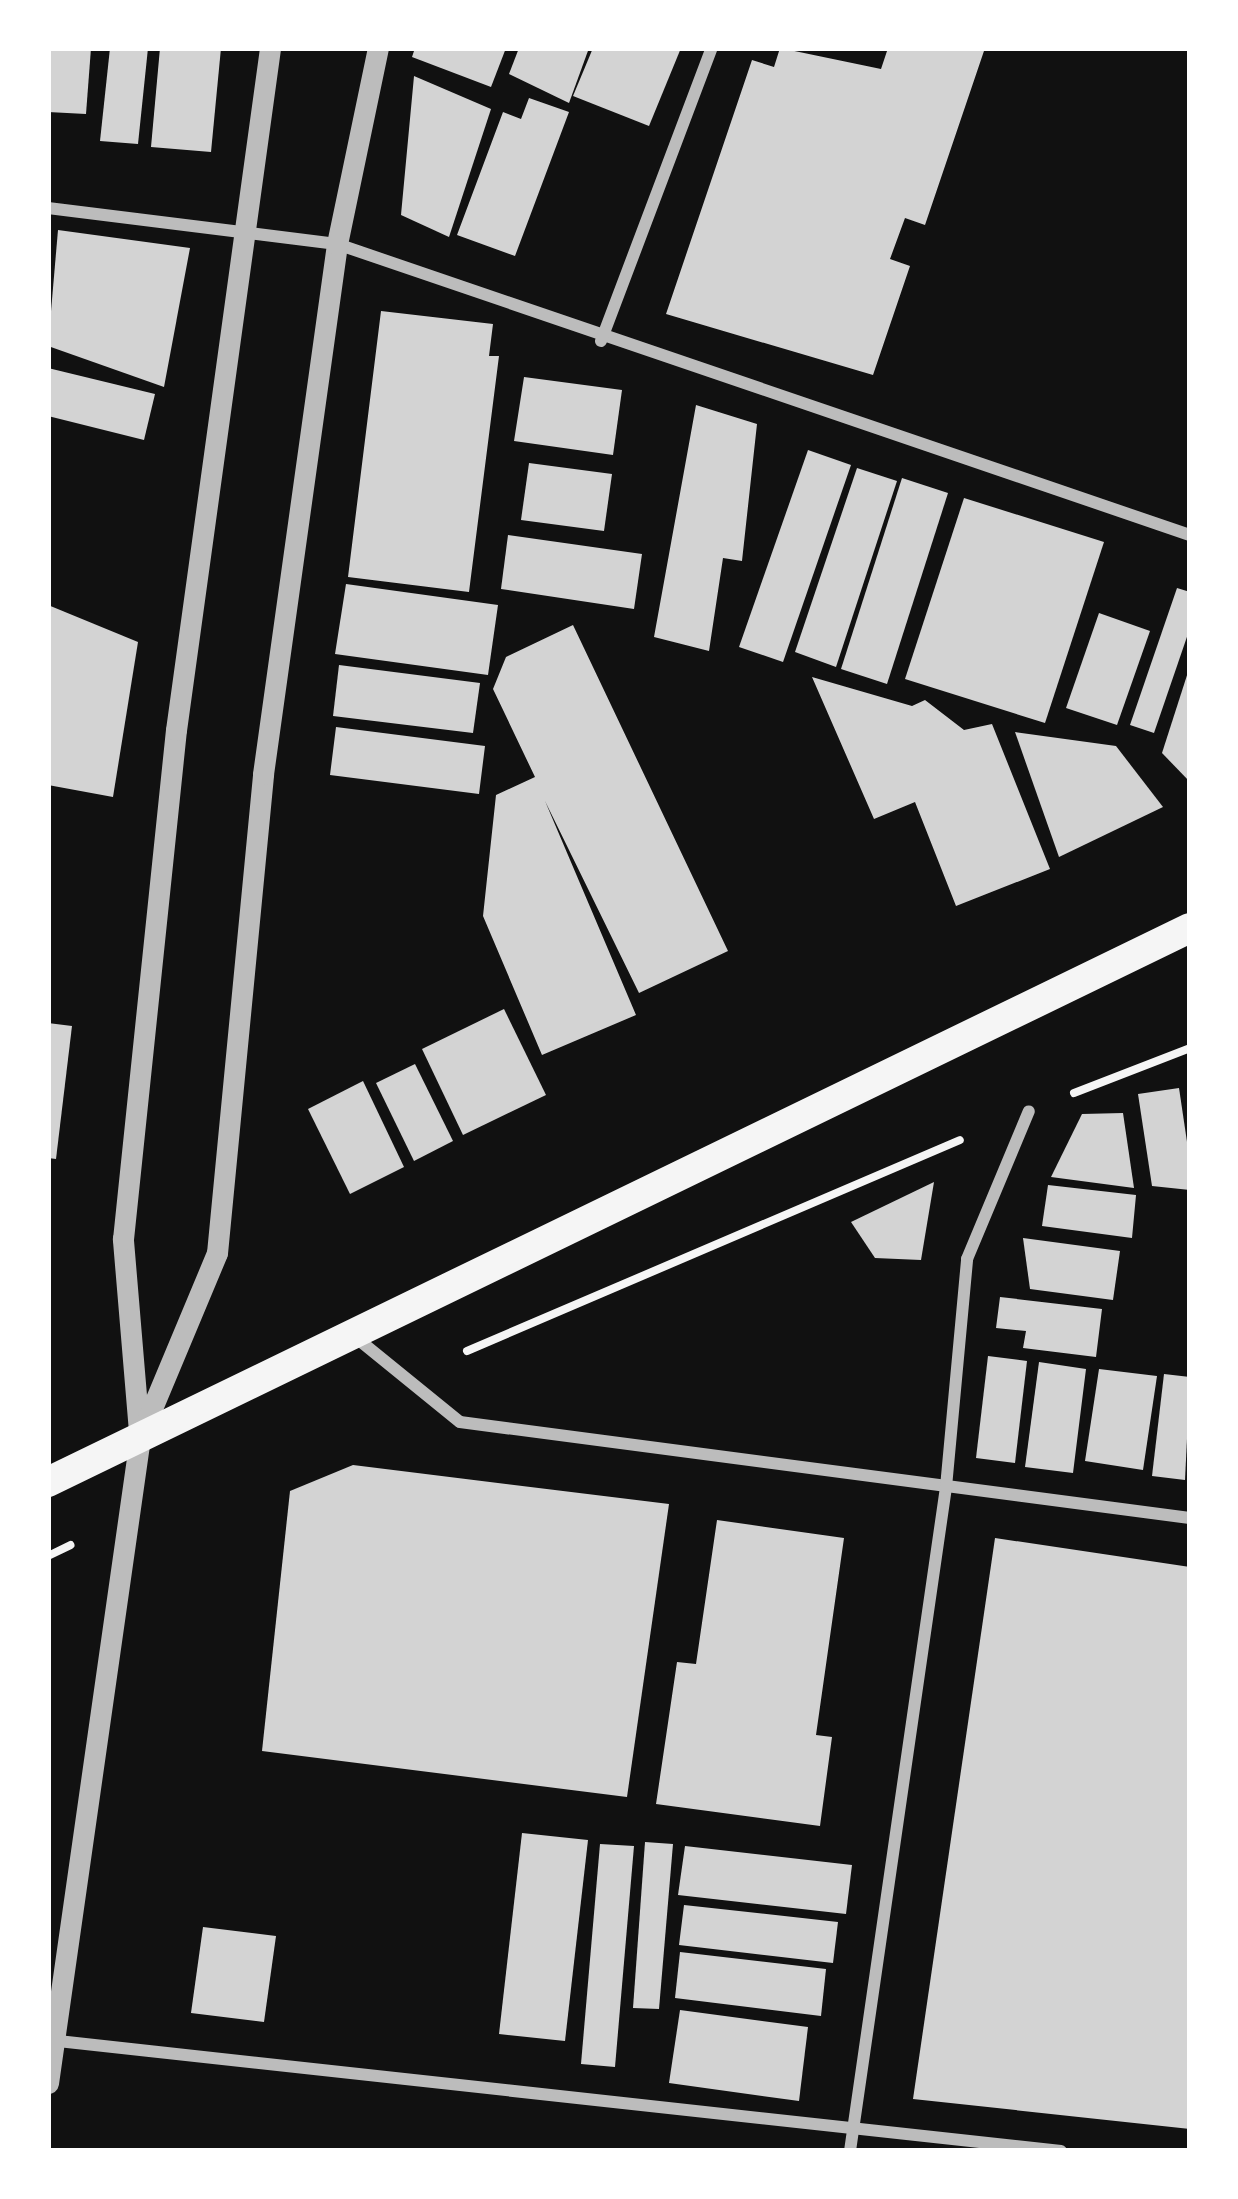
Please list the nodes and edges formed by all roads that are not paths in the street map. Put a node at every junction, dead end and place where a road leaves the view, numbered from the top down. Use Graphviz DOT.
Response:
graph roads {
  1 [pos="270,48"];
  2 [pos="378,48"];
  3 [pos="712,48"];
  4 [pos="48,208"];
  5 [pos="245,237"];
  6 [pos="337,244"];
  7 [pos="601,341"];
  8 [pos="1190,535"];
  9 [pos="1190,928"];
  10 [pos="1028,1111"];
  11 [pos="354,1336"];
  12 [pos="140,1438"];
  13 [pos="48,1482"];
  14 [pos="946,1486"];
  15 [pos="1190,1518"];
  16 [pos="50,2040"];
  17 [pos="48,2083"];
  18 [pos="853,2122"];
  19 [pos="850,2151"];
  20 [pos="1060,2151"];
  1 -- 5 [label="street"];
  2 -- 6 [label="street"];
  3 -- 7 [label="street"];
  4 -- 5 [label="street"];
  5 -- 6 [label="street"];
  5 -- 12 [label="street"];
  6 -- 7 [label="street"];
  6 -- 12 [label="street"];
  7 -- 8 [label="street"];
  9 -- 11 [label="main road"];
  10 -- 14 [label="street"];
  11 -- 12 [label="main road"];
  11 -- 14 [label="street"];
  12 -- 13 [label="main road"];
  12 -- 16 [label="street"];
  14 -- 15 [label="street"];
  14 -- 18 [label="street"];
  16 -- 17 [label="street"];
  16 -- 18 [label="street"];
  18 -- 19 [label="street"];
  18 -- 20 [label="street"];
}
